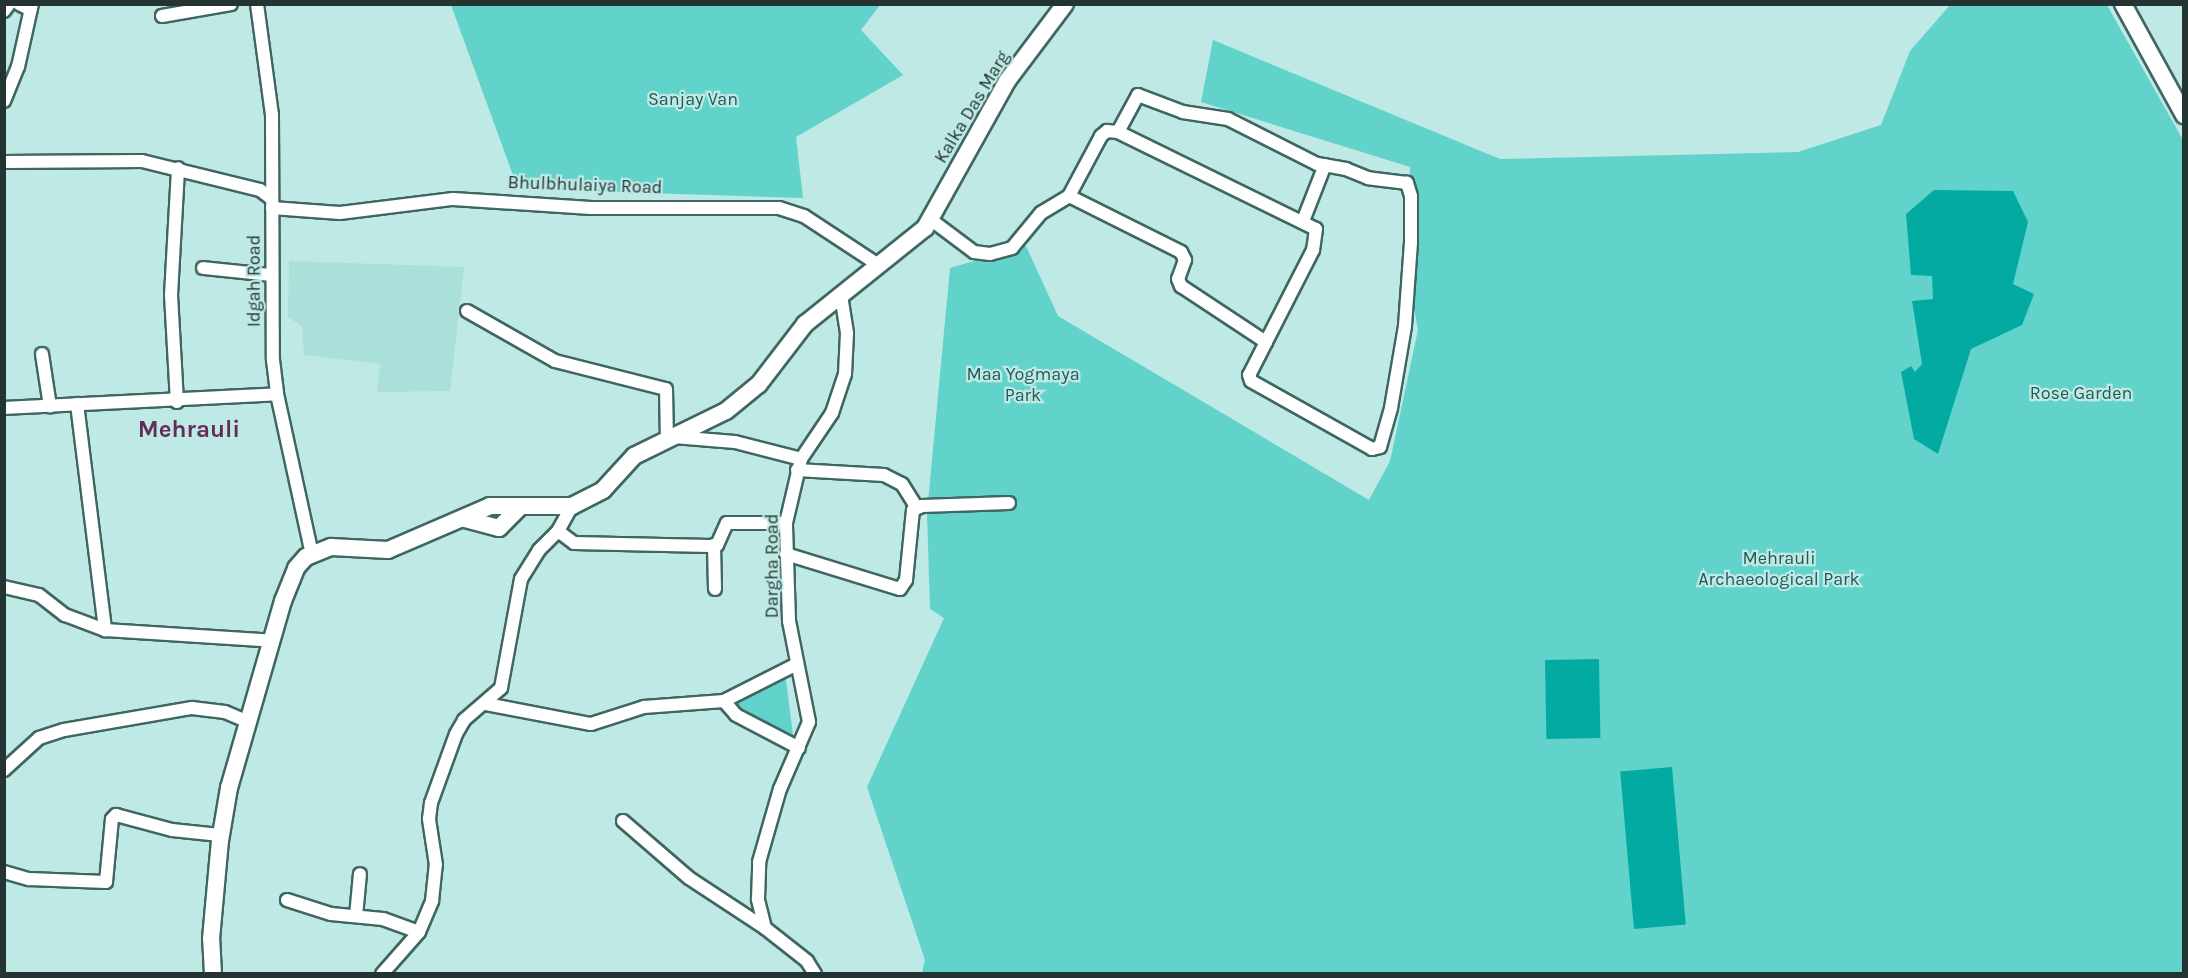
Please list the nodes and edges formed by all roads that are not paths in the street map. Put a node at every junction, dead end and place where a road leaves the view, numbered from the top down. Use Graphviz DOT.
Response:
graph roads {
  1 [pos="9,4"];
  2 [pos="231,4"];
  3 [pos="257,4"];
  4 [pos="1065,4"];
  5 [pos="2123,4"];
  6 [pos="28,6"];
  7 [pos="4,10"];
  8 [pos="162,16"];
  9 [pos="4,101"];
  10 [pos="2184,115"];
  11 [pos="1118,132"];
  12 [pos="4,162"];
  13 [pos="1325,165"];
  14 [pos="178,168"];
  15 [pos="1070,196"];
  16 [pos="272,203"];
  17 [pos="930,219"];
  18 [pos="1303,220"];
  19 [pos="880,266"];
  20 [pos="203,268"];
  21 [pos="271,276"];
  22 [pos="841,294"];
  23 [pos="467,311"];
  24 [pos="1266,342"];
  25 [pos="42,354"];
  26 [pos="277,394"];
  27 [pos="177,402"];
  28 [pos="77,404"];
  29 [pos="50,406"];
  30 [pos="4,408"];
  31 [pos="671,439"];
  32 [pos="799,464"];
  33 [pos="1009,503"];
  34 [pos="572,506"];
  35 [pos="519,508"];
  36 [pos="917,508"];
  37 [pos="465,519"];
  38 [pos="786,523"];
  39 [pos="558,531"];
  40 [pos="714,545"];
  41 [pos="312,554"];
  42 [pos="786,554"];
  43 [pos="4,586"];
  44 [pos="716,589"];
  45 [pos="105,630"];
  46 [pos="273,640"];
  47 [pos="795,664"];
  48 [pos="724,701"];
  49 [pos="486,704"];
  50 [pos="248,722"];
  51 [pos="800,748"];
  52 [pos="4,770"];
  53 [pos="623,821"];
  54 [pos="220,835"];
  55 [pos="4,872"];
  56 [pos="360,874"];
  57 [pos="287,900"];
  58 [pos="356,916"];
  59 [pos="765,928"];
  60 [pos="419,932"];
  61 [pos="213,974"];
  62 [pos="382,974"];
  63 [pos="815,974"];
  1 -- 7 [label="street"];
  2 -- 8 [label="street"];
  3 -- 16 [label="street, Idgah Road"];
  4 -- 17 [label="street, Kalka Das Marg"];
  5 -- 10 [label="street"];
  6 -- 9 [label="street"];
  11 -- 13 [label="street"];
  11 -- 15 [label="street"];
  11 -- 18 [label="street"];
  12 -- 14 [label="street, Bhulbhulaiya Road"];
  13 -- 18 [label="street"];
  13 -- 24 [label="street"];
  14 -- 16 [label="street, Bhulbhulaiya Road"];
  14 -- 27 [label="street"];
  15 -- 17 [label="street"];
  15 -- 24 [label="street"];
  16 -- 19 [label="street, Bhulbhulaiya Road"];
  16 -- 21 [label="street, Idgah Road"];
  17 -- 19 [label="street, Kalka Das Marg"];
  18 -- 24 [label="street"];
  19 -- 22 [label="street"];
  20 -- 21 [label="street"];
  21 -- 26 [label="street, Idgah Road"];
  22 -- 31 [label="street"];
  22 -- 32 [label="street, Dargha Road"];
  23 -- 31 [label="street"];
  25 -- 29 [label="street"];
  26 -- 27 [label="street"];
  26 -- 41 [label="street, Idgah Road"];
  27 -- 28 [label="street"];
  28 -- 29 [label="street"];
  28 -- 45 [label="street"];
  29 -- 30 [label="street"];
  31 -- 32 [label="street"];
  31 -- 34 [label="street"];
  32 -- 36 [label="street"];
  32 -- 38 [label="street, Dargha Road"];
  33 -- 36 [label="street"];
  34 -- 35 [label="street"];
  34 -- 39 [label="street"];
  35 -- 37 [label="street"];
  35 -- 37 [label="street"];
  36 -- 42 [label="street"];
  37 -- 41 [label="street"];
  38 -- 40 [label="street"];
  38 -- 42 [label="street, Dargha Road"];
  39 -- 40 [label="street"];
  39 -- 49 [label="street"];
  40 -- 44 [label="street"];
  41 -- 46 [label="street"];
  42 -- 47 [label="street, Dargha Road"];
  43 -- 45 [label="street"];
  45 -- 46 [label="street"];
  46 -- 50 [label="street"];
  47 -- 48 [label="street"];
  47 -- 51 [label="street, Dargha Road"];
  48 -- 49 [label="street"];
  48 -- 51 [label="street"];
  49 -- 60 [label="street"];
  50 -- 52 [label="street"];
  50 -- 54 [label="street"];
  51 -- 59 [label="street, Dargha Road"];
  53 -- 59 [label="street"];
  54 -- 55 [label="street"];
  54 -- 61 [label="street"];
  56 -- 58 [label="street"];
  57 -- 58 [label="street"];
  58 -- 60 [label="street"];
  59 -- 63 [label="street"];
  60 -- 62 [label="street"];
}
